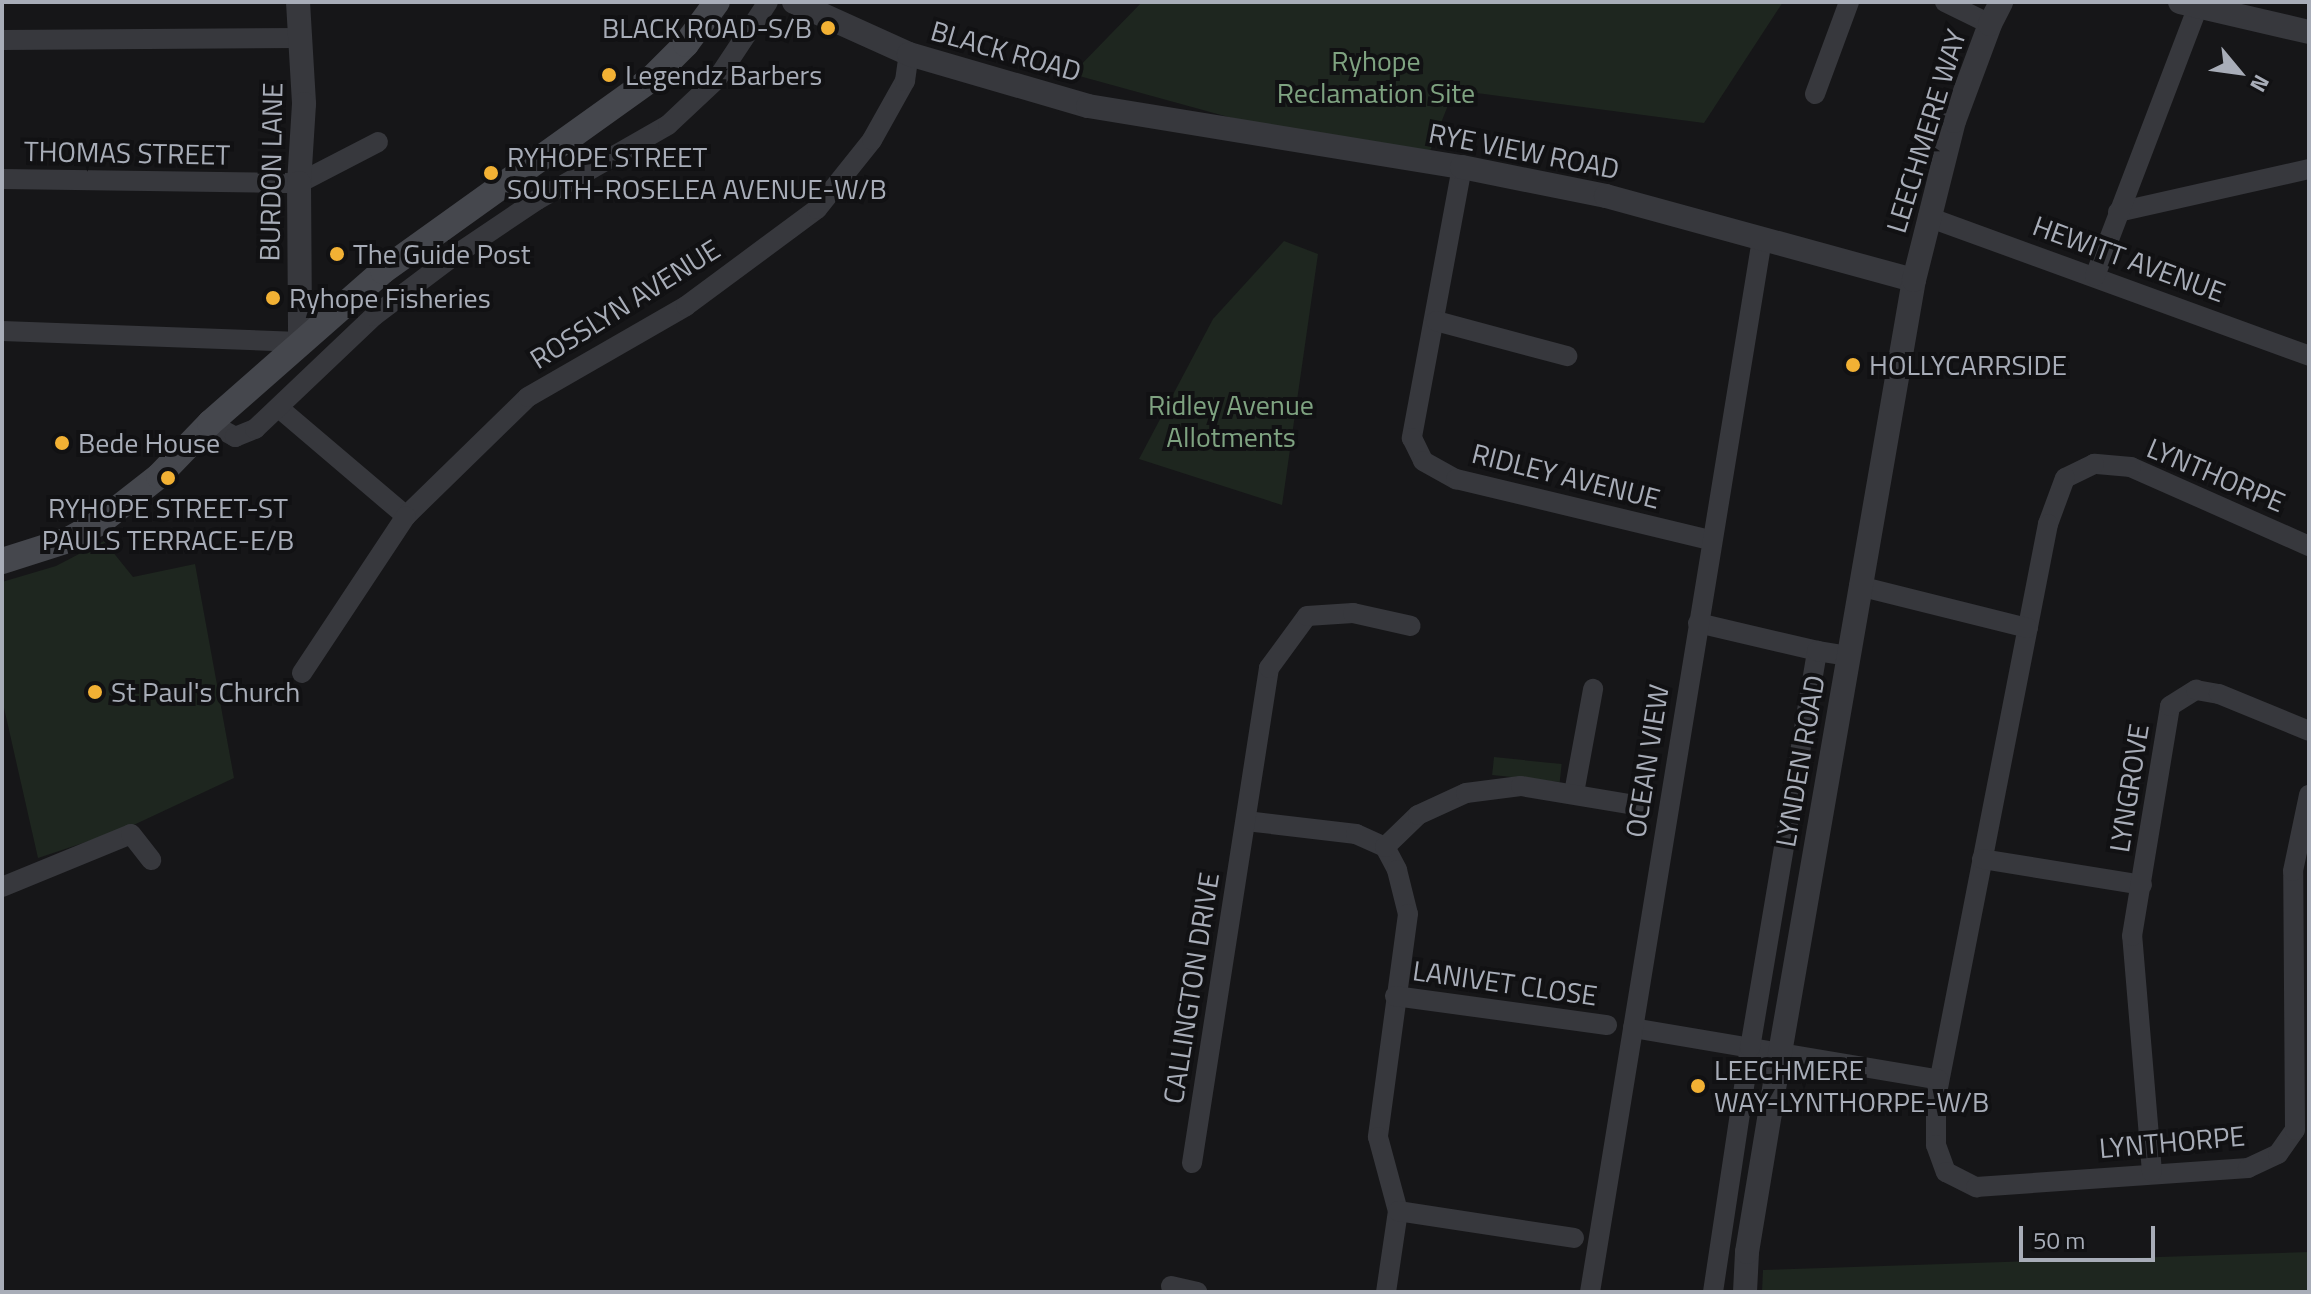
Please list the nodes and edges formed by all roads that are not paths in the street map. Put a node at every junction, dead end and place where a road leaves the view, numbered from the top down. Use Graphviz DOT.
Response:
graph roads {
  1 [pos="298,2"];
  2 [pos="717,2"];
  3 [pos="768,2"];
  4 [pos="794,2"];
  5 [pos="1849,2"];
  6 [pos="1945,2"];
  7 [pos="2001,2"];
  8 [pos="2188,5"];
  9 [pos="1990,24"];
  10 [pos="2309,32"];
  11 [pos="299,38"];
  12 [pos="2,40"];
  13 [pos="909,54"];
  14 [pos="1815,94"];
  15 [pos="1116,111"];
  16 [pos="378,142"];
  17 [pos="1462,167"];
  18 [pos="2309,169"];
  19 [pos="2,179"];
  20 [pos="299,183"];
  21 [pos="2118,212"];
  22 [pos="1928,217"];
  23 [pos="1762,239"];
  24 [pos="2095,276"];
  25 [pos="1914,280"];
  26 [pos="1436,321"];
  27 [pos="2,331"];
  28 [pos="300,342"];
  29 [pos="1567,356"];
  30 [pos="2309,356"];
  31 [pos="279,408"];
  32 [pos="210,423"];
  33 [pos="406,516"];
  34 [pos="1711,540"];
  35 [pos="2309,546"];
  36 [pos="2,561"];
  37 [pos="1859,586"];
  38 [pos="1698,623"];
  39 [pos="1411,626"];
  40 [pos="2028,628"];
  41 [pos="1817,651"];
  42 [pos="1848,656"];
  43 [pos="302,673"];
  44 [pos="1593,689"];
  45 [pos="2309,731"];
  46 [pos="1574,793"];
  47 [pos="2309,795"];
  48 [pos="1635,805"];
  49 [pos="1246,821"];
  50 [pos="1385,847"];
  51 [pos="1982,859"];
  52 [pos="151,860"];
  53 [pos="2142,885"];
  54 [pos="2,887"];
  55 [pos="1395,996"];
  56 [pos="1607,1025"];
  57 [pos="1633,1028"];
  58 [pos="1750,1048"];
  59 [pos="1780,1053"];
  60 [pos="1939,1080"];
  61 [pos="1192,1163"];
  62 [pos="2152,1172"];
  63 [pos="1398,1211"];
  64 [pos="1574,1238"];
  65 [pos="1171,1286"];
  66 [pos="1197,1292"];
  67 [pos="1386,1292"];
  68 [pos="1590,1292"];
  69 [pos="1713,1292"];
  70 [pos="1743,1292"];
  1 -- 11 [label="street, BURDON LANE"];
  2 -- 28 [label="main road"];
  3 -- 31 [label="street"];
  4 -- 13 [label="street, BLACK ROAD"];
  5 -- 14 [label="street"];
  6 -- 9 [label="street"];
  7 -- 9 [label="street, LEECHMERE WAY"];
  8 -- 10 [label="street"];
  8 -- 21 [label="street"];
  9 -- 22 [label="street, LEECHMERE WAY"];
  11 -- 12 [label="street"];
  11 -- 20 [label="street, BURDON LANE"];
  13 -- 15 [label="street, BLACK ROAD"];
  13 -- 33 [label="street, ROSSLYN AVENUE"];
  15 -- 17 [label="street, RYE VIEW ROAD"];
  16 -- 20 [label="street"];
  17 -- 23 [label="street, RYE VIEW ROAD"];
  17 -- 26 [label="street, RIDLEY AVENUE"];
  18 -- 21 [label="street"];
  19 -- 20 [label="street, THOMAS STREET"];
  20 -- 28 [label="street, BURDON LANE"];
  21 -- 24 [label="street"];
  22 -- 24 [label="street, HEWITT AVENUE"];
  22 -- 25 [label="street, LEECHMERE WAY"];
  23 -- 25 [label="street, RYE VIEW ROAD"];
  23 -- 34 [label="street, OCEAN VIEW"];
  24 -- 30 [label="street, HEWITT AVENUE"];
  25 -- 37 [label="street, LYNDEN ROAD"];
  26 -- 29 [label="street"];
  26 -- 34 [label="street, RIDLEY AVENUE"];
  27 -- 28 [label="street"];
  28 -- 32 [label="main road"];
  31 -- 32 [label="street"];
  31 -- 33 [label="street"];
  32 -- 36 [label="main road"];
  33 -- 43 [label="street, ROSSLYN AVENUE"];
  34 -- 38 [label="street, OCEAN VIEW"];
  35 -- 40 [label="street, LYNTHORPE"];
  37 -- 40 [label="street"];
  37 -- 42 [label="street, LYNDEN ROAD"];
  38 -- 41 [label="street"];
  38 -- 57 [label="street, OCEAN VIEW"];
  39 -- 49 [label="street, CALLINGTON DRIVE"];
  40 -- 51 [label="street, LYNTHORPE"];
  41 -- 42 [label="street"];
  41 -- 58 [label="street"];
  42 -- 59 [label="street, LYNDEN ROAD"];
  44 -- 46 [label="street"];
  45 -- 53 [label="street, LYNGROVE"];
  46 -- 48 [label="street"];
  46 -- 50 [label="street"];
  47 -- 62 [label="street, LYNTHORPE"];
  49 -- 50 [label="street"];
  49 -- 61 [label="street, CALLINGTON DRIVE"];
  50 -- 55 [label="street"];
  51 -- 53 [label="street, LYNGROVE"];
  51 -- 60 [label="street, LYNTHORPE"];
  52 -- 54 [label="street"];
  53 -- 62 [label="street, LYNGROVE"];
  55 -- 56 [label="street, LANIVET CLOSE"];
  55 -- 63 [label="street"];
  57 -- 58 [label="street"];
  57 -- 68 [label="street, OCEAN VIEW"];
  58 -- 59 [label="street"];
  58 -- 69 [label="street"];
  59 -- 60 [label="street"];
  59 -- 70 [label="street, LYNDEN ROAD"];
  60 -- 62 [label="street, LYNTHORPE"];
  63 -- 64 [label="street"];
  63 -- 67 [label="street"];
  65 -- 66 [label="street"];
}
